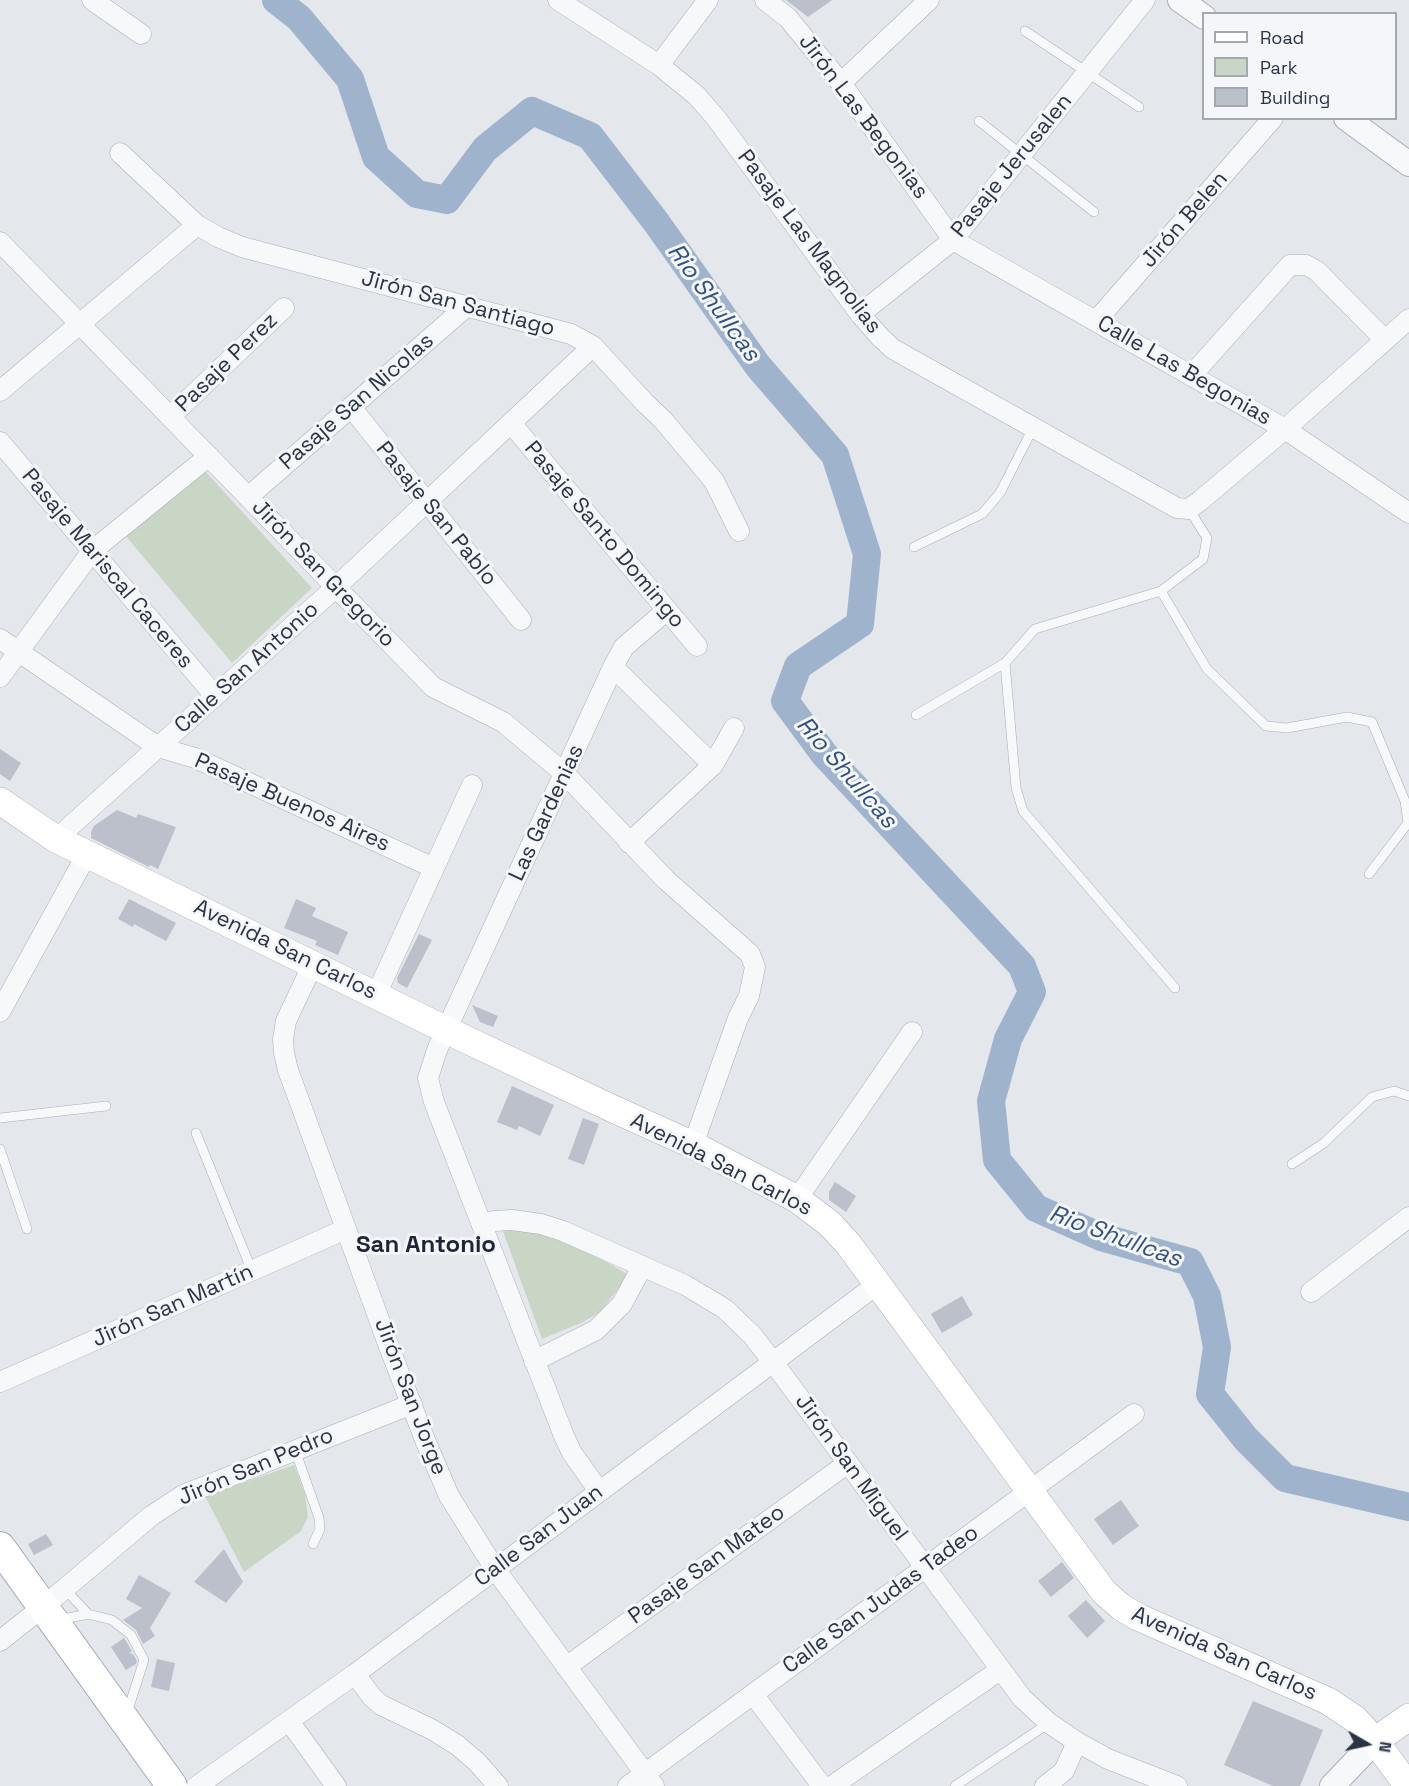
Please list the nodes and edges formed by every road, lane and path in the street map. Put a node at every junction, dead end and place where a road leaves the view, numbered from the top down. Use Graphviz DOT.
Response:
graph roads {
  1 [pos="92,0"];
  2 [pos="558,0"];
  3 [pos="708,0"];
  4 [pos="765,0"];
  5 [pos="929,0"];
  6 [pos="1145,0"];
  7 [pos="1180,0"];
  8 [pos="1202,16"];
  9 [pos="1025,31"];
  10 [pos="141,34"];
  11 [pos="659,65"];
  12 [pos="1087,73"];
  13 [pos="841,83"];
  14 [pos="1139,107"];
  15 [pos="1271,120"];
  16 [pos="1349,120"];
  17 [pos="979,121"];
  18 [pos="120,153"];
  19 [pos="1021,154"];
  20 [pos="1409,164"];
  21 [pos="1095,213"];
  22 [pos="197,225"];
  23 [pos="953,240"];
  24 [pos="0,242"];
  25 [pos="467,306"];
  26 [pos="284,308"];
  27 [pos="860,314"];
  28 [pos="1409,319"];
  29 [pos="1096,321"];
  30 [pos="80,324"];
  31 [pos="1385,340"];
  32 [pos="593,346"];
  33 [pos="1191,376"];
  34 [pos="0,391"];
  35 [pos="351,407"];
  36 [pos="170,417"];
  37 [pos="511,423"];
  38 [pos="1034,426"];
  39 [pos="1285,429"];
  40 [pos="0,442"];
  41 [pos="209,456"];
  42 [pos="248,497"];
  43 [pos="427,502"];
  44 [pos="1183,509"];
  45 [pos="1409,513"];
  46 [pos="739,531"];
  47 [pos="914,547"];
  48 [pos="92,551"];
  49 [pos="336,587"];
  50 [pos="1161,591"];
  51 [pos="666,611"];
  52 [pos="521,620"];
  53 [pos="0,639"];
  54 [pos="697,646"];
  55 [pos="18,653"];
  56 [pos="1005,663"];
  57 [pos="614,667"];
  58 [pos="0,677"];
  59 [pos="215,696"];
  60 [pos="916,715"];
  61 [pos="734,728"];
  62 [pos="158,747"];
  63 [pos="713,765"];
  64 [pos="565,774"];
  65 [pos="471,785"];
  66 [pos="0,801"];
  67 [pos="56,839"];
  68 [pos="629,843"];
  69 [pos="87,854"];
  70 [pos="434,868"];
  71 [pos="1369,874"];
  72 [pos="313,964"];
  73 [pos="1175,988"];
  74 [pos="376,995"];
  75 [pos="0,1012"];
  76 [pos="447,1030"];
  77 [pos="912,1032"];
  78 [pos="1409,1096"];
  79 [pos="106,1106"];
  80 [pos="0,1118"];
  81 [pos="196,1133"];
  82 [pos="693,1145"];
  83 [pos="0,1149"];
  84 [pos="1292,1164"];
  85 [pos="797,1199"];
  86 [pos="1409,1216"];
  87 [pos="482,1226"];
  88 [pos="27,1229"];
  89 [pos="346,1229"];
  90 [pos="642,1267"];
  91 [pos="252,1271"];
  92 [pos="879,1283"];
  93 [pos="1311,1292"];
  94 [pos="534,1361"];
  95 [pos="773,1362"];
  96 [pos="0,1382"];
  97 [pos="412,1404"];
  98 [pos="1134,1414"];
  99 [pos="295,1450"];
  100 [pos="848,1463"];
  101 [pos="1030,1490"];
  102 [pos="599,1491"];
  103 [pos="313,1544"];
  104 [pos="0,1547"];
  105 [pos="925,1567"];
  106 [pos="495,1569"];
  107 [pos="54,1606"];
  108 [pos="88,1614"];
  109 [pos="0,1641"];
  110 [pos="566,1666"];
  111 [pos="1000,1670"];
  112 [pos="355,1674"];
  113 [pos="753,1694"];
  114 [pos="1409,1717"];
  115 [pos="124,1721"];
  116 [pos="288,1721"];
  117 [pos="1049,1723"];
  118 [pos="1375,1741"];
  119 [pos="1077,1742"];
  120 [pos="649,1780"];
  121 [pos="172,1786"];
  122 [pos="197,1786"];
  123 [pos="336,1786"];
  124 [pos="498,1786"];
  125 [pos="628,1786"];
  126 [pos="822,1786"];
  127 [pos="832,1786"];
  128 [pos="955,1786"];
  129 [pos="1045,1786"];
  130 [pos="1177,1786"];
  131 [pos="1332,1786"];
  132 [pos="1408,1786"];
  1 -- 10 [label="street"];
  2 -- 11 [label="street, Pasaje Las Magnolias"];
  3 -- 11 [label="street"];
  4 -- 13 [label="street, Jirón Las Begonias"];
  5 -- 13 [label="street"];
  6 -- 12 [label="street, Pasaje Jerusalen"];
  7 -- 8 [label="street"];
  9 -- 12 [label="lane"];
  11 -- 27 [label="street, Pasaje Las Magnolias"];
  12 -- 14 [label="lane"];
  12 -- 19 [label="street, Pasaje Jerusalen"];
  13 -- 23 [label="street, Jirón Las Begonias"];
  15 -- 29 [label="street, Jirón Belen"];
  16 -- 20 [label="street"];
  17 -- 19 [label="lane"];
  18 -- 22 [label="street, Jirón San Santiago"];
  19 -- 21 [label="lane"];
  19 -- 23 [label="street, Pasaje Jerusalen"];
  22 -- 25 [label="street, Jirón San Santiago"];
  22 -- 30 [label="street"];
  23 -- 27 [label="street, Pasaje Jerusalen"];
  23 -- 29 [label="street, Calle Las Begonias"];
  24 -- 30 [label="street, Jirón San Gregorio"];
  25 -- 32 [label="street, Jirón San Santiago"];
  25 -- 35 [label="street, Pasaje San Nicolas"];
  26 -- 36 [label="street, Pasaje Perez"];
  27 -- 38 [label="street, Pasaje Las Magnolias"];
  28 -- 31 [label="street"];
  29 -- 33 [label="street, Calle Las Begonias"];
  30 -- 34 [label="street"];
  30 -- 36 [label="street, Jirón San Gregorio"];
  31 -- 33 [label="street"];
  31 -- 39 [label="street"];
  32 -- 37 [label="street, Calle San Antonio"];
  32 -- 46 [label="street, Jirón San Santiago"];
  33 -- 39 [label="street, Calle Las Begonias"];
  35 -- 42 [label="street, Pasaje San Nicolas"];
  35 -- 43 [label="street, Pasaje San Pablo"];
  36 -- 41 [label="street, Jirón San Gregorio"];
  37 -- 43 [label="street, Calle San Antonio"];
  37 -- 51 [label="street, Pasaje Santo Domingo"];
  38 -- 44 [label="street, Pasaje Las Magnolias"];
  38 -- 47 [label="lane"];
  39 -- 44 [label="street"];
  39 -- 45 [label="street, Calle Las Begonias"];
  40 -- 48 [label="street, Pasaje Mariscal Caceres"];
  41 -- 42 [label="street, Jirón San Gregorio"];
  41 -- 48 [label="street"];
  42 -- 49 [label="street, Jirón San Gregorio"];
  43 -- 49 [label="street, Calle San Antonio"];
  43 -- 52 [label="street, Pasaje San Pablo"];
  44 -- 50 [label="lane"];
  48 -- 55 [label="street"];
  48 -- 59 [label="street, Pasaje Mariscal Caceres"];
  49 -- 59 [label="street, Calle San Antonio"];
  49 -- 64 [label="street, Jirón San Gregorio"];
  50 -- 56 [label="lane"];
  50 -- 71 [label="lane"];
  51 -- 54 [label="street, Pasaje Santo Domingo"];
  51 -- 57 [label="street, Las Gardenias"];
  53 -- 55 [label="street, Pasaje Buenos Aires"];
  55 -- 58 [label="street"];
  55 -- 62 [label="street, Pasaje Buenos Aires"];
  56 -- 60 [label="lane"];
  56 -- 73 [label="lane"];
  57 -- 63 [label="street"];
  57 -- 64 [label="street, Las Gardenias"];
  59 -- 62 [label="street, Calle San Antonio"];
  61 -- 63 [label="street"];
  62 -- 67 [label="street, Calle San Antonio"];
  62 -- 70 [label="street, Pasaje Buenos Aires"];
  63 -- 68 [label="street"];
  64 -- 68 [label="street, Jirón San Gregorio"];
  64 -- 76 [label="street, Las Gardenias"];
  65 -- 70 [label="street"];
  66 -- 67 [label="main road, Avenida San Carlos"];
  67 -- 69 [label="main road, Avenida San Carlos"];
  68 -- 82 [label="street, Jirón San Gregorio"];
  69 -- 72 [label="main road, Avenida San Carlos"];
  69 -- 75 [label="street"];
  70 -- 74 [label="street"];
  72 -- 74 [label="main road, Avenida San Carlos"];
  72 -- 89 [label="street, Jirón San Jorge"];
  74 -- 76 [label="main road, Avenida San Carlos"];
  76 -- 82 [label="main road, Avenida San Carlos"];
  76 -- 87 [label="street, Las Gardenias"];
  77 -- 85 [label="street"];
  78 -- 84 [label="lane"];
  79 -- 80 [label="lane"];
  81 -- 91 [label="lane"];
  82 -- 85 [label="main road, Avenida San Carlos"];
  83 -- 88 [label="lane"];
  85 -- 92 [label="main road, Avenida San Carlos"];
  86 -- 93 [label="street"];
  87 -- 90 [label="street, Jirón San Miguel"];
  87 -- 94 [label="street, Las Gardenias"];
  89 -- 91 [label="street, Jirón San Martín"];
  89 -- 97 [label="street, Jirón San Jorge"];
  90 -- 94 [label="street"];
  90 -- 95 [label="street, Jirón San Miguel"];
  91 -- 96 [label="street, Jirón San Martín"];
  92 -- 95 [label="street, Calle San Juan"];
  92 -- 101 [label="main road, Avenida San Carlos"];
  94 -- 102 [label="street, Las Gardenias"];
  95 -- 100 [label="street, Jirón San Miguel"];
  95 -- 102 [label="street, Calle San Juan"];
  97 -- 99 [label="street, Jirón San Pedro"];
  97 -- 106 [label="street, Jirón San Jorge"];
  98 -- 101 [label="street, Calle San Judas Tadeo"];
  99 -- 103 [label="lane"];
  99 -- 107 [label="street, Jirón San Pedro"];
  100 -- 105 [label="street, Jirón San Miguel"];
  100 -- 110 [label="street, Pasaje San Mateo"];
  101 -- 105 [label="street, Calle San Judas Tadeo"];
  101 -- 118 [label="main road, Avenida San Carlos"];
  102 -- 106 [label="street, Calle San Juan"];
  104 -- 107 [label="main road"];
  105 -- 111 [label="street, Jirón San Miguel"];
  105 -- 113 [label="street, Calle San Judas Tadeo"];
  106 -- 110 [label="street, Jirón San Jorge"];
  106 -- 112 [label="street, Calle San Juan"];
  107 -- 108 [label="lane"];
  107 -- 108 [label="lane"];
  107 -- 109 [label="street, Jirón San Pedro"];
  107 -- 115 [label="main road"];
  108 -- 115 [label="lane"];
  110 -- 120 [label="street, Jirón San Jorge"];
  111 -- 117 [label="street, Jirón San Miguel"];
  111 -- 127 [label="street"];
  112 -- 116 [label="street, Calle San Juan"];
  112 -- 124 [label="street"];
  113 -- 120 [label="street, Calle San Judas Tadeo"];
  113 -- 126 [label="street"];
  114 -- 118 [label="main road"];
  115 -- 121 [label="main road"];
  116 -- 122 [label="street, Calle San Juan"];
  116 -- 123 [label="street"];
  117 -- 119 [label="street, Jirón San Miguel"];
  117 -- 128 [label="lane"];
  118 -- 131 [label="street"];
  118 -- 132 [label="main road, Avenida San Carlos"];
  119 -- 129 [label="street"];
  119 -- 130 [label="street, Jirón San Miguel"];
  120 -- 125 [label="street, Calle San Judas Tadeo"];
}
